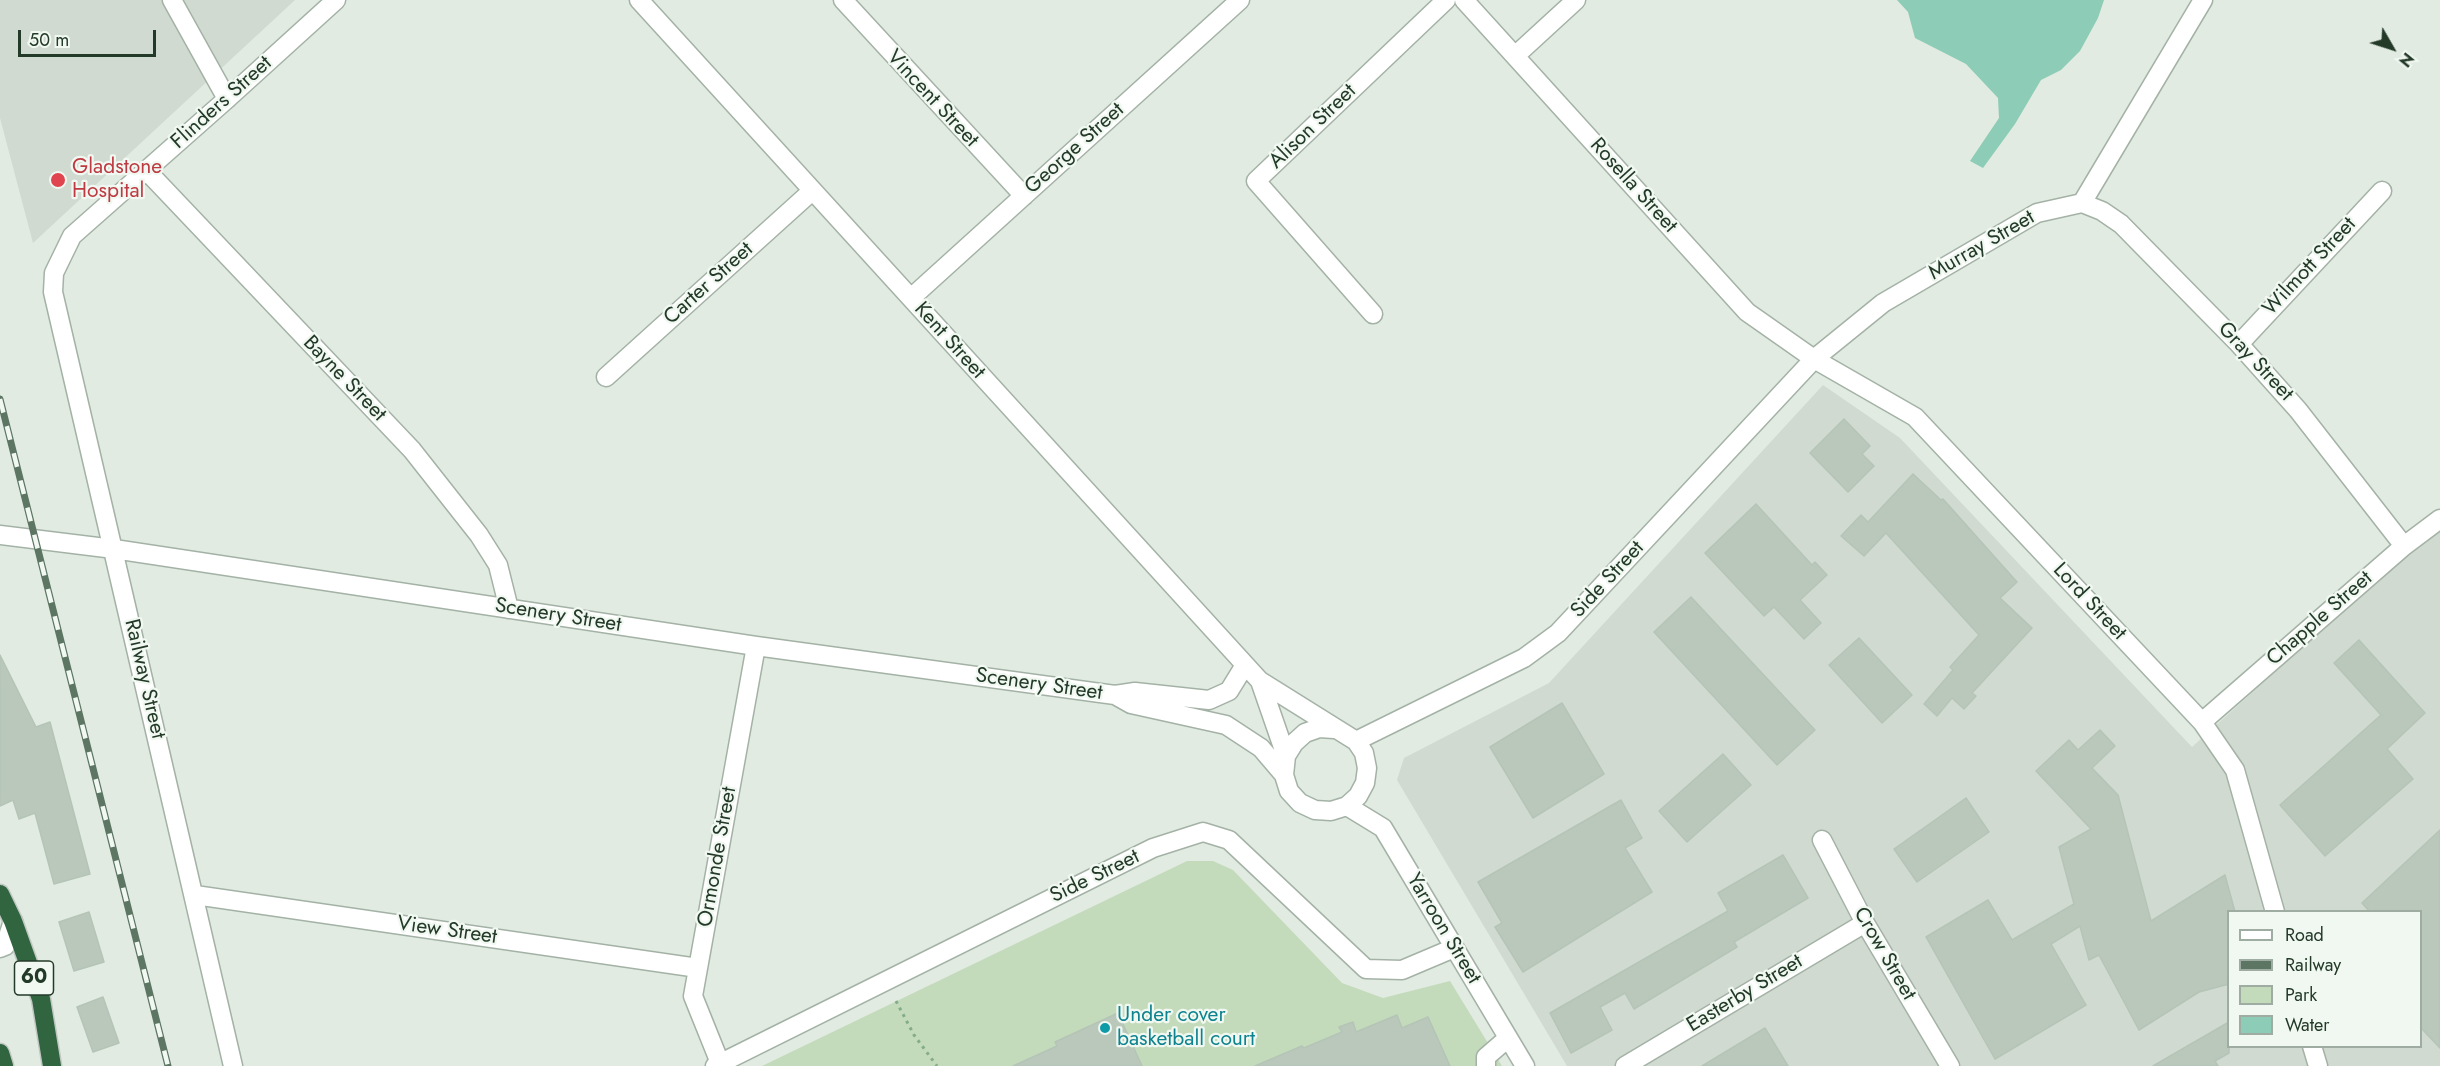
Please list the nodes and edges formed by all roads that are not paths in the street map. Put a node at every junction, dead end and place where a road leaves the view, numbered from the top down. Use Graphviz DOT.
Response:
graph roads {
  1 [pos="172,0"];
  2 [pos="336,0"];
  3 [pos="639,0"];
  4 [pos="843,0"];
  5 [pos="1240,0"];
  6 [pos="1446,0"];
  7 [pos="1464,0"];
  8 [pos="1576,0"];
  9 [pos="2203,0"];
  10 [pos="1515,56"];
  11 [pos="227,99"];
  12 [pos="146,170"];
  13 [pos="812,191"];
  14 [pos="2382,191"];
  15 [pos="1024,196"];
  16 [pos="2082,203"];
  17 [pos="53,292"];
  18 [pos="911,298"];
  19 [pos="1373,314"];
  20 [pos="2239,344"];
  21 [pos="1814,358"];
  22 [pos="606,377"];
  23 [pos="2440,519"];
  24 [pos="0,535"];
  25 [pos="2404,546"];
  26 [pos="114,549"];
  27 [pos="509,609"];
  28 [pos="756,646"];
  29 [pos="1245,665"];
  30 [pos="1260,681"];
  31 [pos="1115,696"];
  32 [pos="2202,722"];
  33 [pos="1334,729"];
  34 [pos="1356,741"];
  35 [pos="1286,756"];
  36 [pos="1284,776"];
  37 [pos="1347,806"];
  38 [pos="1822,840"];
  39 [pos="0,894"];
  40 [pos="195,895"];
  41 [pos="2274,910"];
  42 [pos="13,921"];
  43 [pos="1865,923"];
  44 [pos="0,948"];
  45 [pos="1454,948"];
  46 [pos="698,968"];
  47 [pos="1508,1038"];
  48 [pos="2312,1048"];
  49 [pos="0,1053"];
  50 [pos="718,1065"];
  51 [pos="4,1066"];
  52 [pos="52,1066"];
  53 [pos="233,1066"];
  54 [pos="1486,1066"];
  55 [pos="1525,1066"];
  56 [pos="1625,1066"];
  57 [pos="1950,1066"];
  58 [pos="2318,1066"];
  1 -- 11 [label="street"];
  2 -- 11 [label="street, Flinders Street"];
  3 -- 13 [label="street, Kent Street"];
  4 -- 15 [label="street, Vincent Street"];
  5 -- 15 [label="street, George Street"];
  6 -- 19 [label="street, Alison Street"];
  7 -- 10 [label="street, Rosella Street"];
  8 -- 10 [label="street"];
  9 -- 16 [label="street"];
  10 -- 21 [label="street, Rosella Street"];
  11 -- 12 [label="street, Flinders Street"];
  12 -- 17 [label="street, Flinders Street"];
  12 -- 27 [label="street, Bayne Street"];
  13 -- 18 [label="street, Kent Street"];
  13 -- 22 [label="street, Carter Street"];
  14 -- 20 [label="street, Wilmott Street"];
  15 -- 18 [label="street, George Street"];
  16 -- 20 [label="street, Gray Street"];
  16 -- 21 [label="street, Murray Street"];
  17 -- 26 [label="street, Railway Street"];
  18 -- 29 [label="street, Kent Street"];
  20 -- 25 [label="street, Gray Street"];
  21 -- 32 [label="street, Lord Street"];
  21 -- 34 [label="street, Side Street"];
  23 -- 25 [label="street, Chapple Street"];
  24 -- 26 [label="street, Scenery Street"];
  25 -- 32 [label="street, Chapple Street"];
  26 -- 27 [label="street, Scenery Street"];
  26 -- 40 [label="street, Railway Street"];
  27 -- 28 [label="street, Scenery Street"];
  28 -- 31 [label="street, Scenery Street"];
  28 -- 46 [label="street, Ormonde Street"];
  29 -- 30 [label="street, Kent Street"];
  29 -- 31 [label="street, Scenery Street"];
  30 -- 33 [label="street, Kent Street"];
  30 -- 35 [label="street, Kent Street"];
  31 -- 36 [label="street, Scenery Street"];
  32 -- 41 [label="street, Lord Street"];
  33 -- 34 [label="street"];
  33 -- 35 [label="street"];
  34 -- 37 [label="street"];
  35 -- 36 [label="street"];
  36 -- 37 [label="street"];
  37 -- 45 [label="street, Yarroon Street"];
  38 -- 43 [label="street, Crow Street"];
  39 -- 42 [label="highway, 60"];
  40 -- 46 [label="street, View Street"];
  40 -- 53 [label="street, Railway Street"];
  42 -- 44 [label="street"];
  42 -- 52 [label="highway, 60"];
  43 -- 56 [label="street, Easterby Street"];
  43 -- 57 [label="street, Crow Street"];
  45 -- 47 [label="street, Yarroon Street"];
  45 -- 50 [label="street, Side Street"];
  46 -- 50 [label="street, Ormonde Street"];
  47 -- 54 [label="street"];
  47 -- 55 [label="street, Yarroon Street"];
  48 -- 58 [label="street"];
  49 -- 51 [label="highway"];
}
